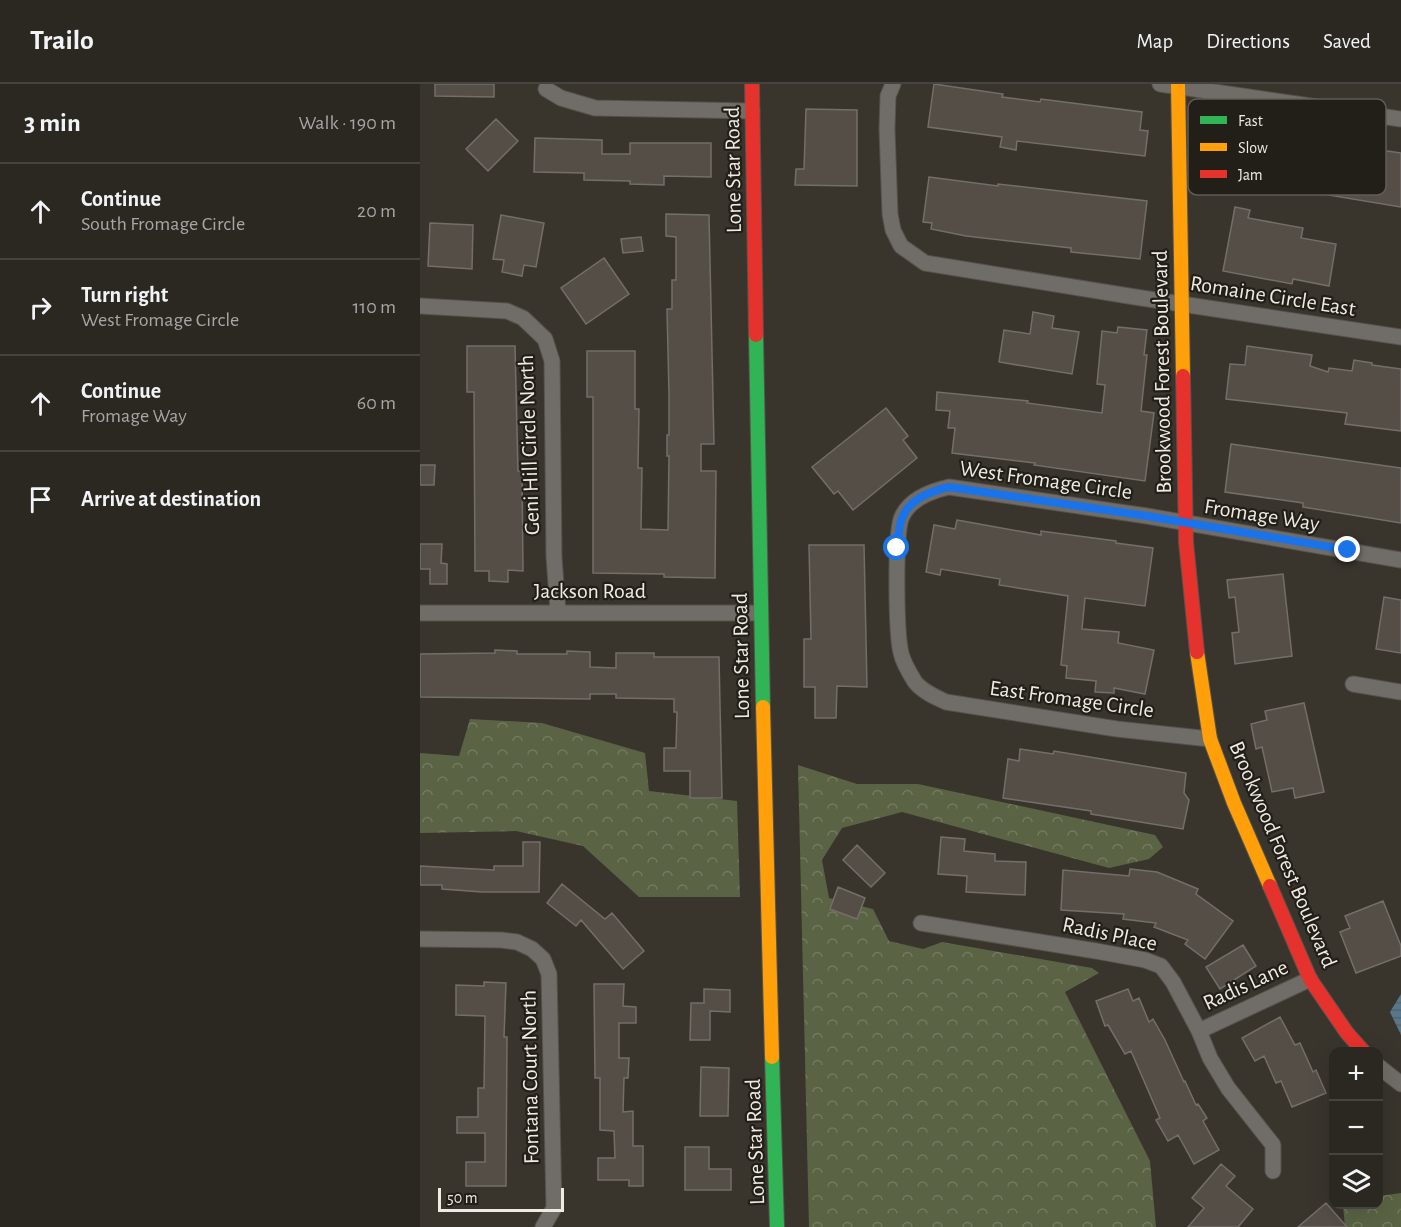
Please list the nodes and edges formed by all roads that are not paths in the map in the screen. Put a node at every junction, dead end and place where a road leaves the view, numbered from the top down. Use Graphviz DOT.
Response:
graph roads {
  1 [pos="752,84"];
  2 [pos="893,84"];
  3 [pos="1160,84"];
  4 [pos="1178,86"];
  5 [pos="546,89"];
  6 [pos="1266,99"];
  7 [pos="752,111"];
  8 [pos="1386,117"];
  9 [pos="1401,119"];
  10 [pos="1183,304"];
  11 [pos="420,306"];
  12 [pos="1401,337"];
  13 [pos="1187,524"];
  14 [pos="1401,560"];
  15 [pos="558,612"];
  16 [pos="420,613"];
  17 [pos="760,613"];
  18 [pos="1353,684"];
  19 [pos="1401,692"];
  20 [pos="930,694"];
  21 [pos="1210,739"];
  22 [pos="921,923"];
  23 [pos="420,939"];
  24 [pos="1310,979"];
  25 [pos="1199,1031"];
  26 [pos="1360,1047"];
  27 [pos="1383,1070"];
  28 [pos="1401,1084"];
  29 [pos="1273,1171"];
  30 [pos="543,1227"];
  31 [pos="777,1227"];
  1 -- 7 [label="street, Lone Star Road"];
  2 -- 10 [label="street, Romaine Circle East"];
  3 -- 4 [label="street"];
  4 -- 6 [label="street"];
  4 -- 10 [label="street, Brookwood Forest Boulevard"];
  5 -- 7 [label="street"];
  7 -- 17 [label="street, Lone Star Road"];
  8 -- 9 [label="street"];
  10 -- 12 [label="street, Romaine Circle East"];
  10 -- 13 [label="street, Brookwood Forest Boulevard"];
  11 -- 15 [label="street, Geni Hill Circle North"];
  13 -- 14 [label="street, Fromage Way"];
  13 -- 20 [label="street, West Fromage Circle"];
  13 -- 21 [label="street, Brookwood Forest Boulevard"];
  15 -- 16 [label="street, Jackson Road"];
  15 -- 17 [label="street, Jackson Road"];
  17 -- 31 [label="street, Lone Star Road"];
  18 -- 19 [label="street"];
  20 -- 21 [label="street, East Fromage Circle"];
  21 -- 24 [label="street, Brookwood Forest Boulevard"];
  22 -- 25 [label="street, Radis Place"];
  23 -- 30 [label="street, Fontana Court North"];
  24 -- 25 [label="street, Radis Lane"];
  24 -- 26 [label="street, Brookwood Forest Boulevard"];
  25 -- 29 [label="street, Radis Place"];
  27 -- 28 [label="street"];
}
